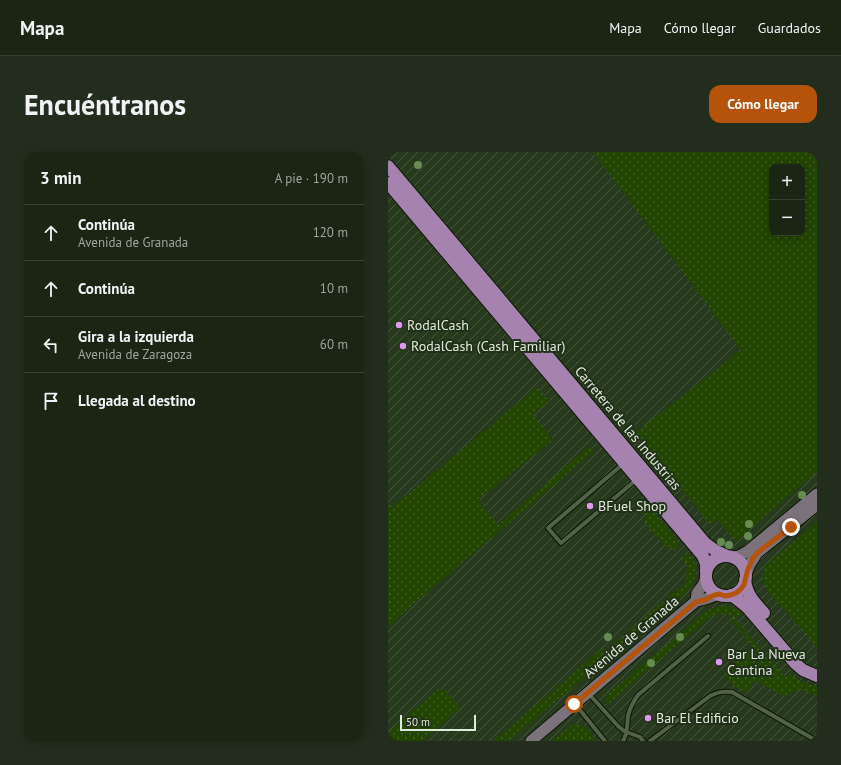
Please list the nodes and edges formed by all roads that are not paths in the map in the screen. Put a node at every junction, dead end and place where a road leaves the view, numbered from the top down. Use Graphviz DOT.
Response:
graph roads {
  1 [pos="388,166"];
  2 [pos="388,183"];
  3 [pos="624,462"];
  4 [pos="638,478"];
  5 [pos="817,494"];
  6 [pos="817,505"];
  7 [pos="730,556"];
  8 [pos="706,575"];
  9 [pos="746,577"];
  10 [pos="725,595"];
  11 [pos="696,602"];
  12 [pos="708,636"];
  13 [pos="817,668"];
  14 [pos="817,676"];
  15 [pos="587,693"];
  16 [pos="574,704"];
  17 [pos="627,732"];
  18 [pos="600,735"];
  19 [pos="531,741"];
  20 [pos="602,741"];
  21 [pos="605,741"];
  22 [pos="623,741"];
  23 [pos="644,741"];
  24 [pos="650,741"];
  25 [pos="817,741"];
  1 -- 7 [label="main road, Carretera de las Industrias"];
  2 -- 3 [label="main road, Carretera de las Industrias"];
  3 -- 4 [label="main road, Carretera de las Industrias"];
  3 -- 4 [label="lane"];
  4 -- 8 [label="main road, Carretera de las Industrias"];
  5 -- 7 [label="street"];
  6 -- 9 [label="street"];
  7 -- 8 [label="main road"];
  7 -- 9 [label="main road"];
  8 -- 10 [label="main road"];
  8 -- 11 [label="street, Avenida de Granada"];
  9 -- 10 [label="main road"];
  9 -- 13 [label="main road"];
  10 -- 11 [label="street, Avenida de Granada"];
  10 -- 14 [label="main road"];
  11 -- 15 [label="street, Avenida de Granada"];
  12 -- 17 [label="lane"];
  15 -- 16 [label="street, Avenida de Granada"];
  15 -- 17 [label="lane"];
  16 -- 18 [label="lane"];
  16 -- 19 [label="street, Avenida de Granada"];
  17 -- 22 [label="lane"];
  17 -- 23 [label="lane"];
  18 -- 20 [label="lane"];
  18 -- 21 [label="lane"];
  24 -- 25 [label="lane"];
}
